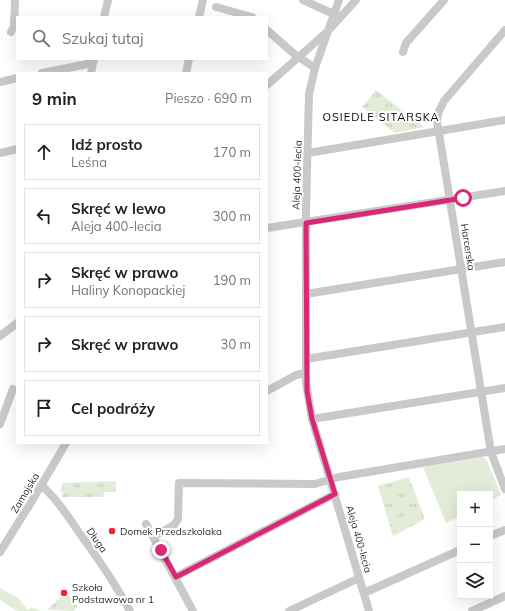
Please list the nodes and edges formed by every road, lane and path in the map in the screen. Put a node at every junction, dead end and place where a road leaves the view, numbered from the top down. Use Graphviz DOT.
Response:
graph roads {
  1 [pos="15,0"];
  2 [pos="108,0"];
  3 [pos="203,0"];
  4 [pos="303,0"];
  5 [pos="340,0"];
  6 [pos="356,0"];
  7 [pos="444,0"];
  8 [pos="216,7"];
  9 [pos="104,16"];
  10 [pos="199,16"];
  11 [pos="248,16"];
  12 [pos="337,16"];
  13 [pos="505,30"];
  14 [pos="268,31"];
  15 [pos="11,32"];
  16 [pos="327,32"];
  17 [pos="403,52"];
  18 [pos="300,57"];
  19 [pos="189,60"];
  20 [pos="93,61"];
  21 [pos="315,68"];
  22 [pos="46,72"];
  23 [pos="91,72"];
  24 [pos="186,72"];
  25 [pos="16,78"];
  26 [pos="0,82"];
  27 [pos="268,83"];
  28 [pos="505,120"];
  29 [pos="438,131"];
  30 [pos="16,149"];
  31 [pos="0,153"];
  32 [pos="308,153"];
  33 [pos="505,191"];
  34 [pos="450,200"];
  35 [pos="306,223"];
  36 [pos="268,228"];
  37 [pos="505,262"];
  38 [pos="461,269"];
  39 [pos="306,294"];
  40 [pos="16,324"];
  41 [pos="505,327"];
  42 [pos="471,332"];
  43 [pos="0,336"];
  44 [pos="306,359"];
  45 [pos="306,373"];
  46 [pos="505,388"];
  47 [pos="13,389"];
  48 [pos="268,390"];
  49 [pos="481,392"];
  50 [pos="312,419"];
  51 [pos="0,424"];
  52 [pos="65,444"];
  53 [pos="505,450"];
  54 [pos="491,452"];
  55 [pos="331,479"];
  56 [pos="41,485"];
  57 [pos="505,489"];
  58 [pos="335,494"];
  59 [pos="146,524"];
  60 [pos="505,530"];
  61 [pos="493,535"];
  62 [pos="153,537"];
  63 [pos="457,551"];
  64 [pos="0,552"];
  65 [pos="176,577"];
  66 [pos="359,578"];
  67 [pos="364,593"];
  68 [pos="505,596"];
  69 [pos="130,611"];
  70 [pos="193,611"];
  71 [pos="289,611"];
  72 [pos="369,611"];
  73 [pos="472,611"];
  1 -- 15 [label="street"];
  2 -- 9 [label="street"];
  3 -- 10 [label="street"];
  4 -- 12 [label="street"];
  5 -- 12 [label="street"];
  6 -- 12 [label="street"];
  7 -- 17 [label="street"];
  8 -- 11 [label="street"];
  12 -- 16 [label="street"];
  13 -- 29 [label="street, Harcerska"];
  14 -- 18 [label="street"];
  16 -- 18 [label="street"];
  16 -- 21 [label="street, Aleja 400-lecia"];
  18 -- 21 [label="street"];
  18 -- 27 [label="street"];
  19 -- 24 [label="street"];
  20 -- 22 [label="street"];
  20 -- 23 [label="street"];
  21 -- 32 [label="street, Aleja 400-lecia"];
  25 -- 26 [label="street"];
  28 -- 29 [label="street"];
  29 -- 32 [label="street"];
  29 -- 34 [label="street, Harcerska"];
  30 -- 31 [label="street"];
  32 -- 35 [label="street, Aleja 400-lecia"];
  33 -- 34 [label="street"];
  34 -- 35 [label="street"];
  34 -- 38 [label="street, Harcerska"];
  35 -- 36 [label="street"];
  35 -- 39 [label="street, Aleja 400-lecia"];
  37 -- 38 [label="street"];
  38 -- 39 [label="street"];
  38 -- 42 [label="street, Harcerska"];
  39 -- 44 [label="street, Aleja 400-lecia"];
  40 -- 43 [label="street"];
  41 -- 42 [label="street"];
  42 -- 44 [label="street"];
  42 -- 49 [label="street, Harcerska"];
  44 -- 45 [label="street, Aleja 400-lecia"];
  45 -- 48 [label="street"];
  45 -- 50 [label="street, Aleja 400-lecia"];
  46 -- 49 [label="street"];
  47 -- 51 [label="street"];
  49 -- 50 [label="street"];
  49 -- 54 [label="street, Harcerska"];
  50 -- 55 [label="street, Aleja 400-lecia"];
  52 -- 56 [label="street, Zamojska"];
  53 -- 54 [label="street"];
  54 -- 55 [label="street"];
  54 -- 57 [label="street, Harcerska"];
  55 -- 58 [label="street, Aleja 400-lecia"];
  55 -- 62 [label="street"];
  56 -- 64 [label="street, Zamojska"];
  56 -- 69 [label="street, Długa"];
  58 -- 65 [label="street"];
  58 -- 66 [label="street, Aleja 400-lecia"];
  59 -- 62 [label="street"];
  60 -- 61 [label="street"];
  62 -- 65 [label="street"];
  63 -- 67 [label="street"];
  65 -- 70 [label="street"];
  66 -- 67 [label="street, Aleja 400-lecia"];
  66 -- 71 [label="street"];
  67 -- 72 [label="street, Aleja 400-lecia"];
  68 -- 73 [label="street"];
}
